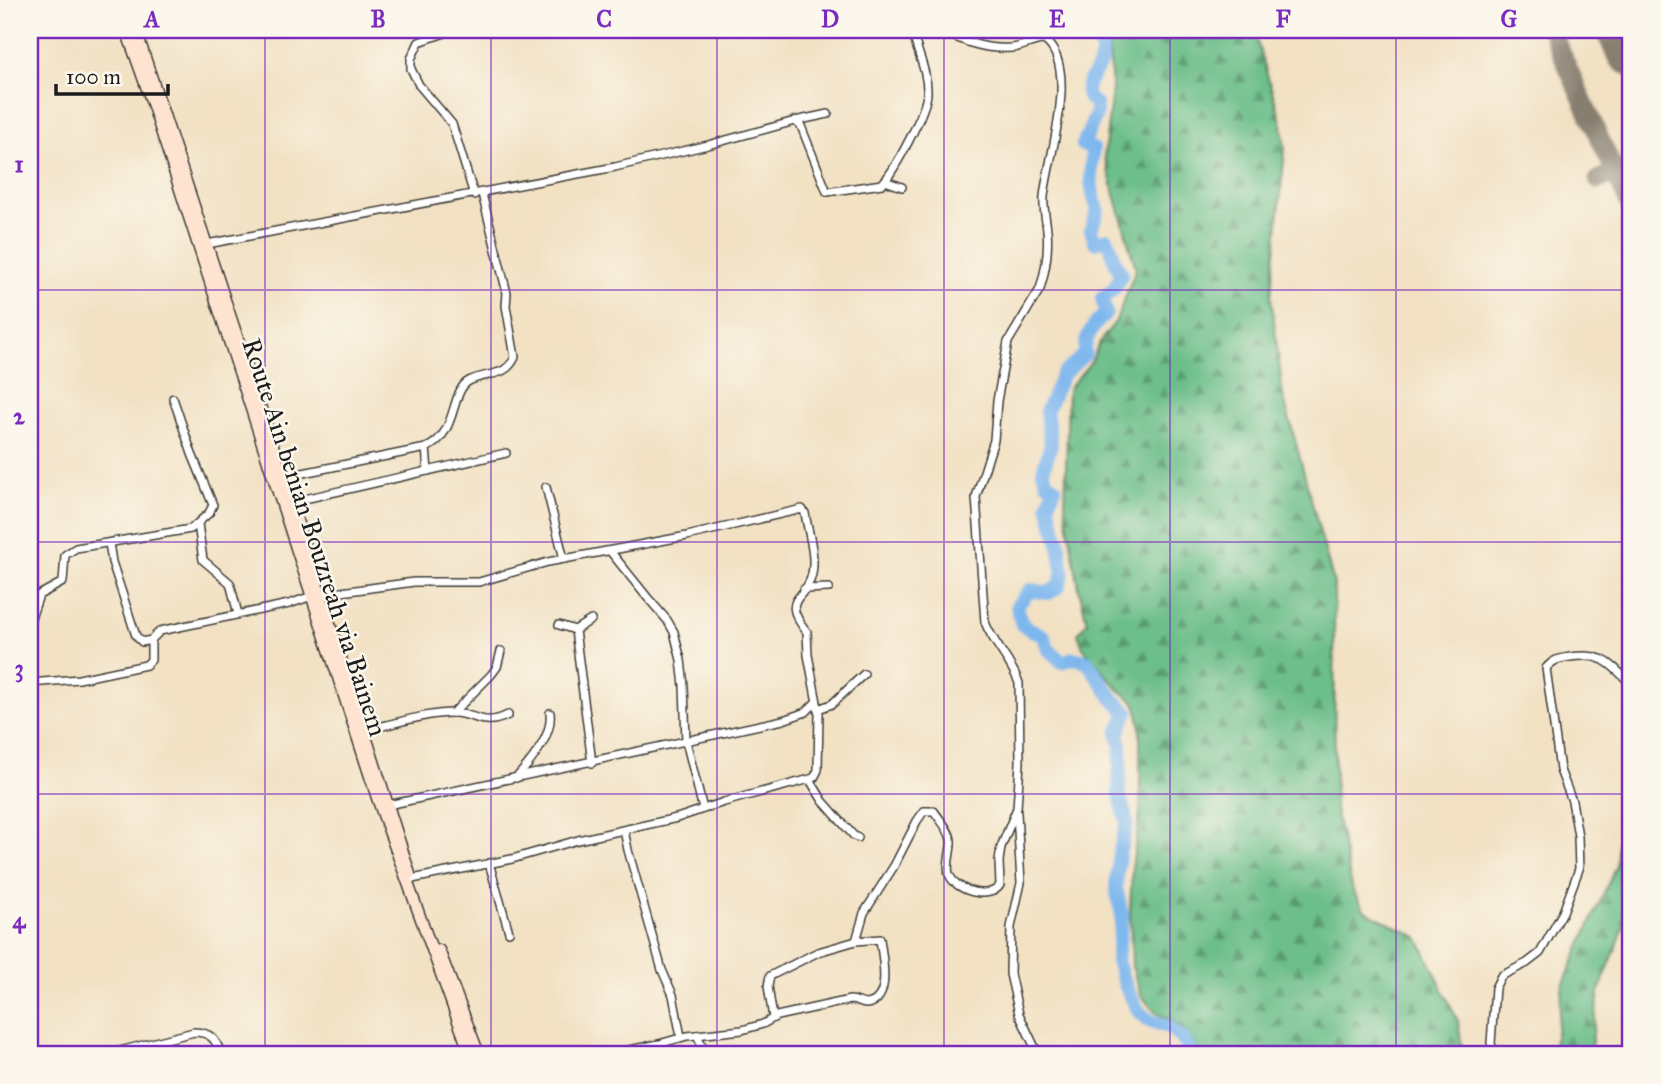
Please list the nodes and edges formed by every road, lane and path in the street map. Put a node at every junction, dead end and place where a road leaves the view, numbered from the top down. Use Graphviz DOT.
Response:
graph roads {
  1 [pos="126,30"];
  2 [pos="136,30"];
  3 [pos="453,30"];
  4 [pos="912,30"];
  5 [pos="940,30"];
  6 [pos="828,114"];
  7 [pos="795,121"];
  8 [pos="885,181"];
  9 [pos="901,187"];
  10 [pos="478,194"];
  11 [pos="208,244"];
  12 [pos="173,398"];
  13 [pos="426,448"];
  14 [pos="506,453"];
  15 [pos="428,471"];
  16 [pos="283,477"];
  17 [pos="546,487"];
  18 [pos="291,502"];
  19 [pos="198,524"];
  20 [pos="109,543"];
  21 [pos="610,551"];
  22 [pos="565,559"];
  23 [pos="829,588"];
  24 [pos="804,589"];
  25 [pos="317,595"];
  26 [pos="237,614"];
  27 [pos="592,620"];
  28 [pos="30,621"];
  29 [pos="559,625"];
  30 [pos="575,630"];
  31 [pos="151,640"];
  32 [pos="502,651"];
  33 [pos="864,674"];
  34 [pos="30,683"];
  35 [pos="1631,684"];
  36 [pos="817,705"];
  37 [pos="452,713"];
  38 [pos="550,713"];
  39 [pos="508,715"];
  40 [pos="364,730"];
  41 [pos="686,741"];
  42 [pos="592,763"];
  43 [pos="515,778"];
  44 [pos="810,780"];
  45 [pos="388,805"];
  46 [pos="1017,808"];
  47 [pos="704,809"];
  48 [pos="624,830"];
  49 [pos="858,838"];
  50 [pos="489,863"];
  51 [pos="412,879"];
  52 [pos="509,932"];
  53 [pos="856,941"];
  54 [pos="773,1018"];
  55 [pos="697,1035"];
  56 [pos="681,1037"];
  57 [pos="129,1052"];
  58 [pos="108,1054"];
  59 [pos="221,1054"];
  60 [pos="470,1054"];
  61 [pos="479,1054"];
  62 [pos="609,1054"];
  63 [pos="706,1054"];
  64 [pos="1038,1054"];
  65 [pos="1494,1054"];
  1 -- 25 [label="main road, Route Ain benian Bouzreah via Bainem"];
  2 -- 11 [label="main road, Route Ain benian Bouzreah via Bainem"];
  3 -- 10 [label="street"];
  4 -- 8 [label="street"];
  5 -- 46 [label="street"];
  6 -- 7 [label="street"];
  7 -- 8 [label="street"];
  7 -- 10 [label="street"];
  8 -- 9 [label="street"];
  10 -- 11 [label="street"];
  10 -- 13 [label="street"];
  11 -- 16 [label="main road, Route Ain benian Bouzreah via Bainem"];
  12 -- 19 [label="street"];
  13 -- 15 [label="street"];
  13 -- 16 [label="street"];
  14 -- 15 [label="street"];
  15 -- 18 [label="street"];
  16 -- 18 [label="main road, Route Ain benian Bouzreah via Bainem"];
  17 -- 22 [label="street"];
  18 -- 25 [label="main road, Route Ain benian Bouzreah via Bainem"];
  19 -- 20 [label="street"];
  19 -- 26 [label="street"];
  20 -- 28 [label="street"];
  20 -- 31 [label="street"];
  21 -- 22 [label="street"];
  21 -- 24 [label="street"];
  21 -- 41 [label="street"];
  22 -- 25 [label="street"];
  23 -- 24 [label="street"];
  24 -- 36 [label="street"];
  25 -- 26 [label="street"];
  25 -- 40 [label="main road, Route Ain benian Bouzreah via Bainem"];
  25 -- 60 [label="main road, Route Ain benian Bouzreah via Bainem"];
  26 -- 31 [label="street"];
  27 -- 30 [label="street"];
  29 -- 30 [label="street"];
  30 -- 42 [label="street"];
  31 -- 34 [label="street"];
  32 -- 37 [label="street"];
  33 -- 36 [label="street"];
  35 -- 65 [label="street"];
  36 -- 41 [label="street"];
  36 -- 44 [label="street"];
  37 -- 39 [label="street"];
  37 -- 40 [label="street"];
  38 -- 43 [label="street"];
  40 -- 45 [label="main road, Route Ain benian Bouzreah via Bainem"];
  41 -- 42 [label="street"];
  41 -- 47 [label="street"];
  42 -- 43 [label="street"];
  43 -- 45 [label="street"];
  44 -- 47 [label="street"];
  44 -- 49 [label="street"];
  45 -- 51 [label="main road, Route Ain benian Bouzreah via Bainem"];
  46 -- 53 [label="street"];
  46 -- 64 [label="street"];
  47 -- 48 [label="street"];
  48 -- 50 [label="street"];
  48 -- 56 [label="street"];
  50 -- 51 [label="street"];
  50 -- 52 [label="street"];
  51 -- 61 [label="main road, Route Ain benian Bouzreah via Bainem"];
  53 -- 54 [label="street"];
  53 -- 54 [label="street"];
  54 -- 55 [label="street"];
  55 -- 56 [label="street"];
  55 -- 63 [label="street"];
  56 -- 62 [label="street"];
  57 -- 58 [label="street"];
  57 -- 59 [label="street"];
}
